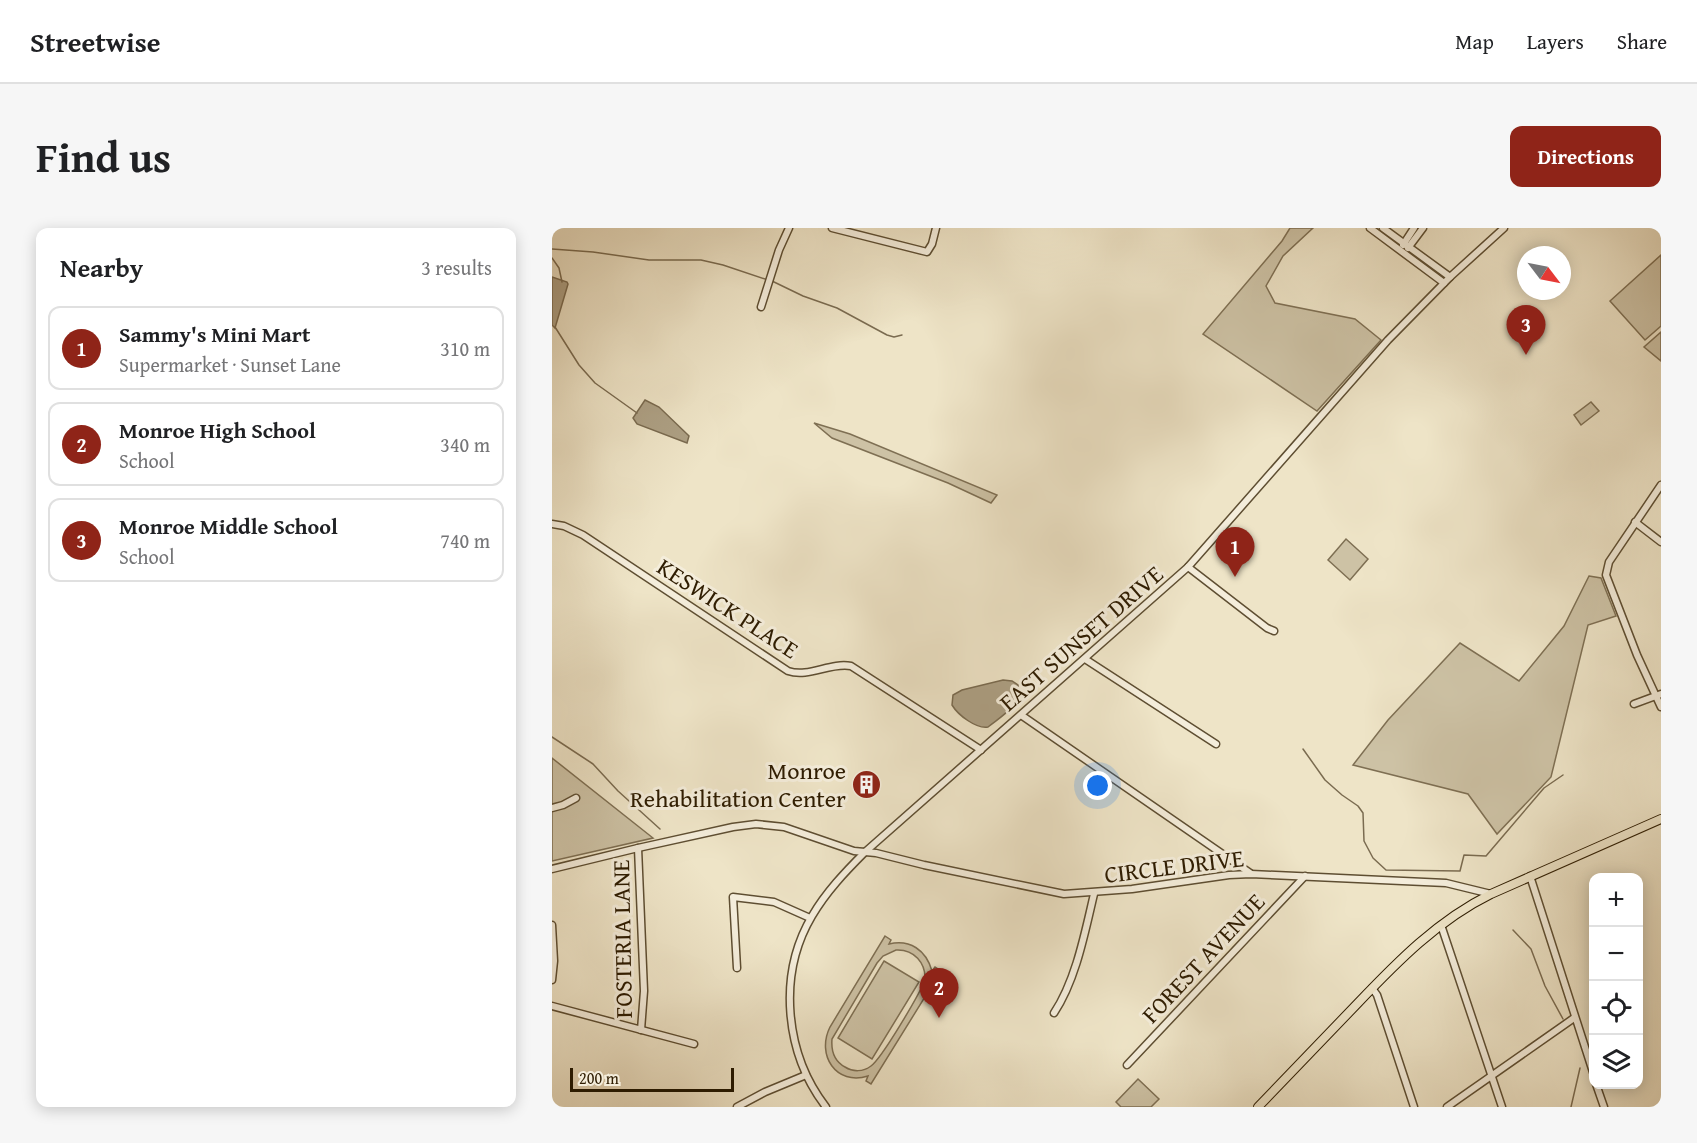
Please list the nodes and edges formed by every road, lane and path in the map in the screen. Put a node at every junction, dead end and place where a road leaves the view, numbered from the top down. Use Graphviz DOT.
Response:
graph roads {
  1 [pos="789,228"];
  2 [pos="832,228"];
  3 [pos="936,228"];
  4 [pos="1370,228"];
  5 [pos="1383,228"];
  6 [pos="1414,228"];
  7 [pos="1504,228"];
  8 [pos="1425,229"];
  9 [pos="1406,245"];
  10 [pos="1402,252"];
  11 [pos="1450,277"];
  12 [pos="1444,283"];
  13 [pos="761,307"];
  14 [pos="1661,485"];
  15 [pos="1635,522"];
  16 [pos="552,524"];
  17 [pos="1661,542"];
  18 [pos="1188,567"];
  19 [pos="1274,631"];
  20 [pos="1085,659"];
  21 [pos="1659,695"];
  22 [pos="1634,704"];
  23 [pos="1661,707"];
  24 [pos="1021,715"];
  25 [pos="1216,744"];
  26 [pos="981,750"];
  27 [pos="576,798"];
  28 [pos="552,808"];
  29 [pos="1661,819"];
  30 [pos="638,848"];
  31 [pos="865,852"];
  32 [pos="552,869"];
  33 [pos="1251,874"];
  34 [pos="1305,876"];
  35 [pos="1530,876"];
  36 [pos="1094,894"];
  37 [pos="1491,894"];
  38 [pos="810,918"];
  39 [pos="552,925"];
  40 [pos="1441,925"];
  41 [pos="738,968"];
  42 [pos="552,980"];
  43 [pos="1372,988"];
  44 [pos="552,1006"];
  45 [pos="1054,1014"];
  46 [pos="1574,1018"];
  47 [pos="641,1030"];
  48 [pos="694,1044"];
  49 [pos="1589,1063"];
  50 [pos="1127,1065"];
  51 [pos="806,1075"];
  52 [pos="1492,1075"];
  53 [pos="1598,1089"];
  54 [pos="736,1107"];
  55 [pos="826,1107"];
  56 [pos="1258,1107"];
  57 [pos="1414,1107"];
  58 [pos="1446,1107"];
  59 [pos="1502,1107"];
  60 [pos="1604,1107"];
  1 -- 13 [label="street"];
  2 -- 3 [label="street"];
  4 -- 10 [label="street"];
  5 -- 9 [label="street"];
  6 -- 9 [label="street"];
  7 -- 11 [label="street, EAST SUNSET DRIVE"];
  8 -- 9 [label="street"];
  9 -- 10 [label="street"];
  9 -- 11 [label="street"];
  10 -- 12 [label="street"];
  11 -- 12 [label="street, EAST SUNSET DRIVE"];
  12 -- 18 [label="street, EAST SUNSET DRIVE"];
  14 -- 15 [label="street"];
  15 -- 17 [label="street"];
  15 -- 21 [label="street"];
  16 -- 26 [label="street, KESWICK PLACE"];
  18 -- 19 [label="street"];
  18 -- 20 [label="street, EAST SUNSET DRIVE"];
  20 -- 24 [label="street, EAST SUNSET DRIVE"];
  20 -- 25 [label="street"];
  21 -- 22 [label="street"];
  21 -- 23 [label="street"];
  24 -- 26 [label="street, EAST SUNSET DRIVE"];
  24 -- 33 [label="street"];
  26 -- 31 [label="street, EAST SUNSET DRIVE"];
  27 -- 28 [label="street"];
  29 -- 35 [label="main road"];
  30 -- 31 [label="street, CIRCLE DRIVE"];
  30 -- 32 [label="street, CIRCLE DRIVE"];
  30 -- 47 [label="street, FOSTERIA LANE"];
  31 -- 36 [label="street, CIRCLE DRIVE"];
  31 -- 38 [label="street, EAST SUNSET DRIVE"];
  33 -- 34 [label="street, CIRCLE DRIVE"];
  33 -- 36 [label="street, CIRCLE DRIVE"];
  34 -- 37 [label="street, CIRCLE DRIVE"];
  34 -- 50 [label="street, FOREST AVENUE"];
  35 -- 37 [label="main road"];
  35 -- 46 [label="street"];
  36 -- 45 [label="street"];
  37 -- 40 [label="main road"];
  38 -- 41 [label="street"];
  38 -- 51 [label="street, EAST SUNSET DRIVE"];
  39 -- 42 [label="street"];
  40 -- 43 [label="main road"];
  40 -- 52 [label="street"];
  43 -- 56 [label="main road"];
  43 -- 57 [label="street"];
  44 -- 47 [label="street"];
  46 -- 49 [label="street"];
  46 -- 52 [label="street"];
  47 -- 48 [label="street"];
  51 -- 54 [label="street"];
  51 -- 55 [label="street, EAST SUNSET DRIVE"];
  52 -- 58 [label="street"];
  52 -- 59 [label="street"];
  53 -- 60 [label="street"];
}
